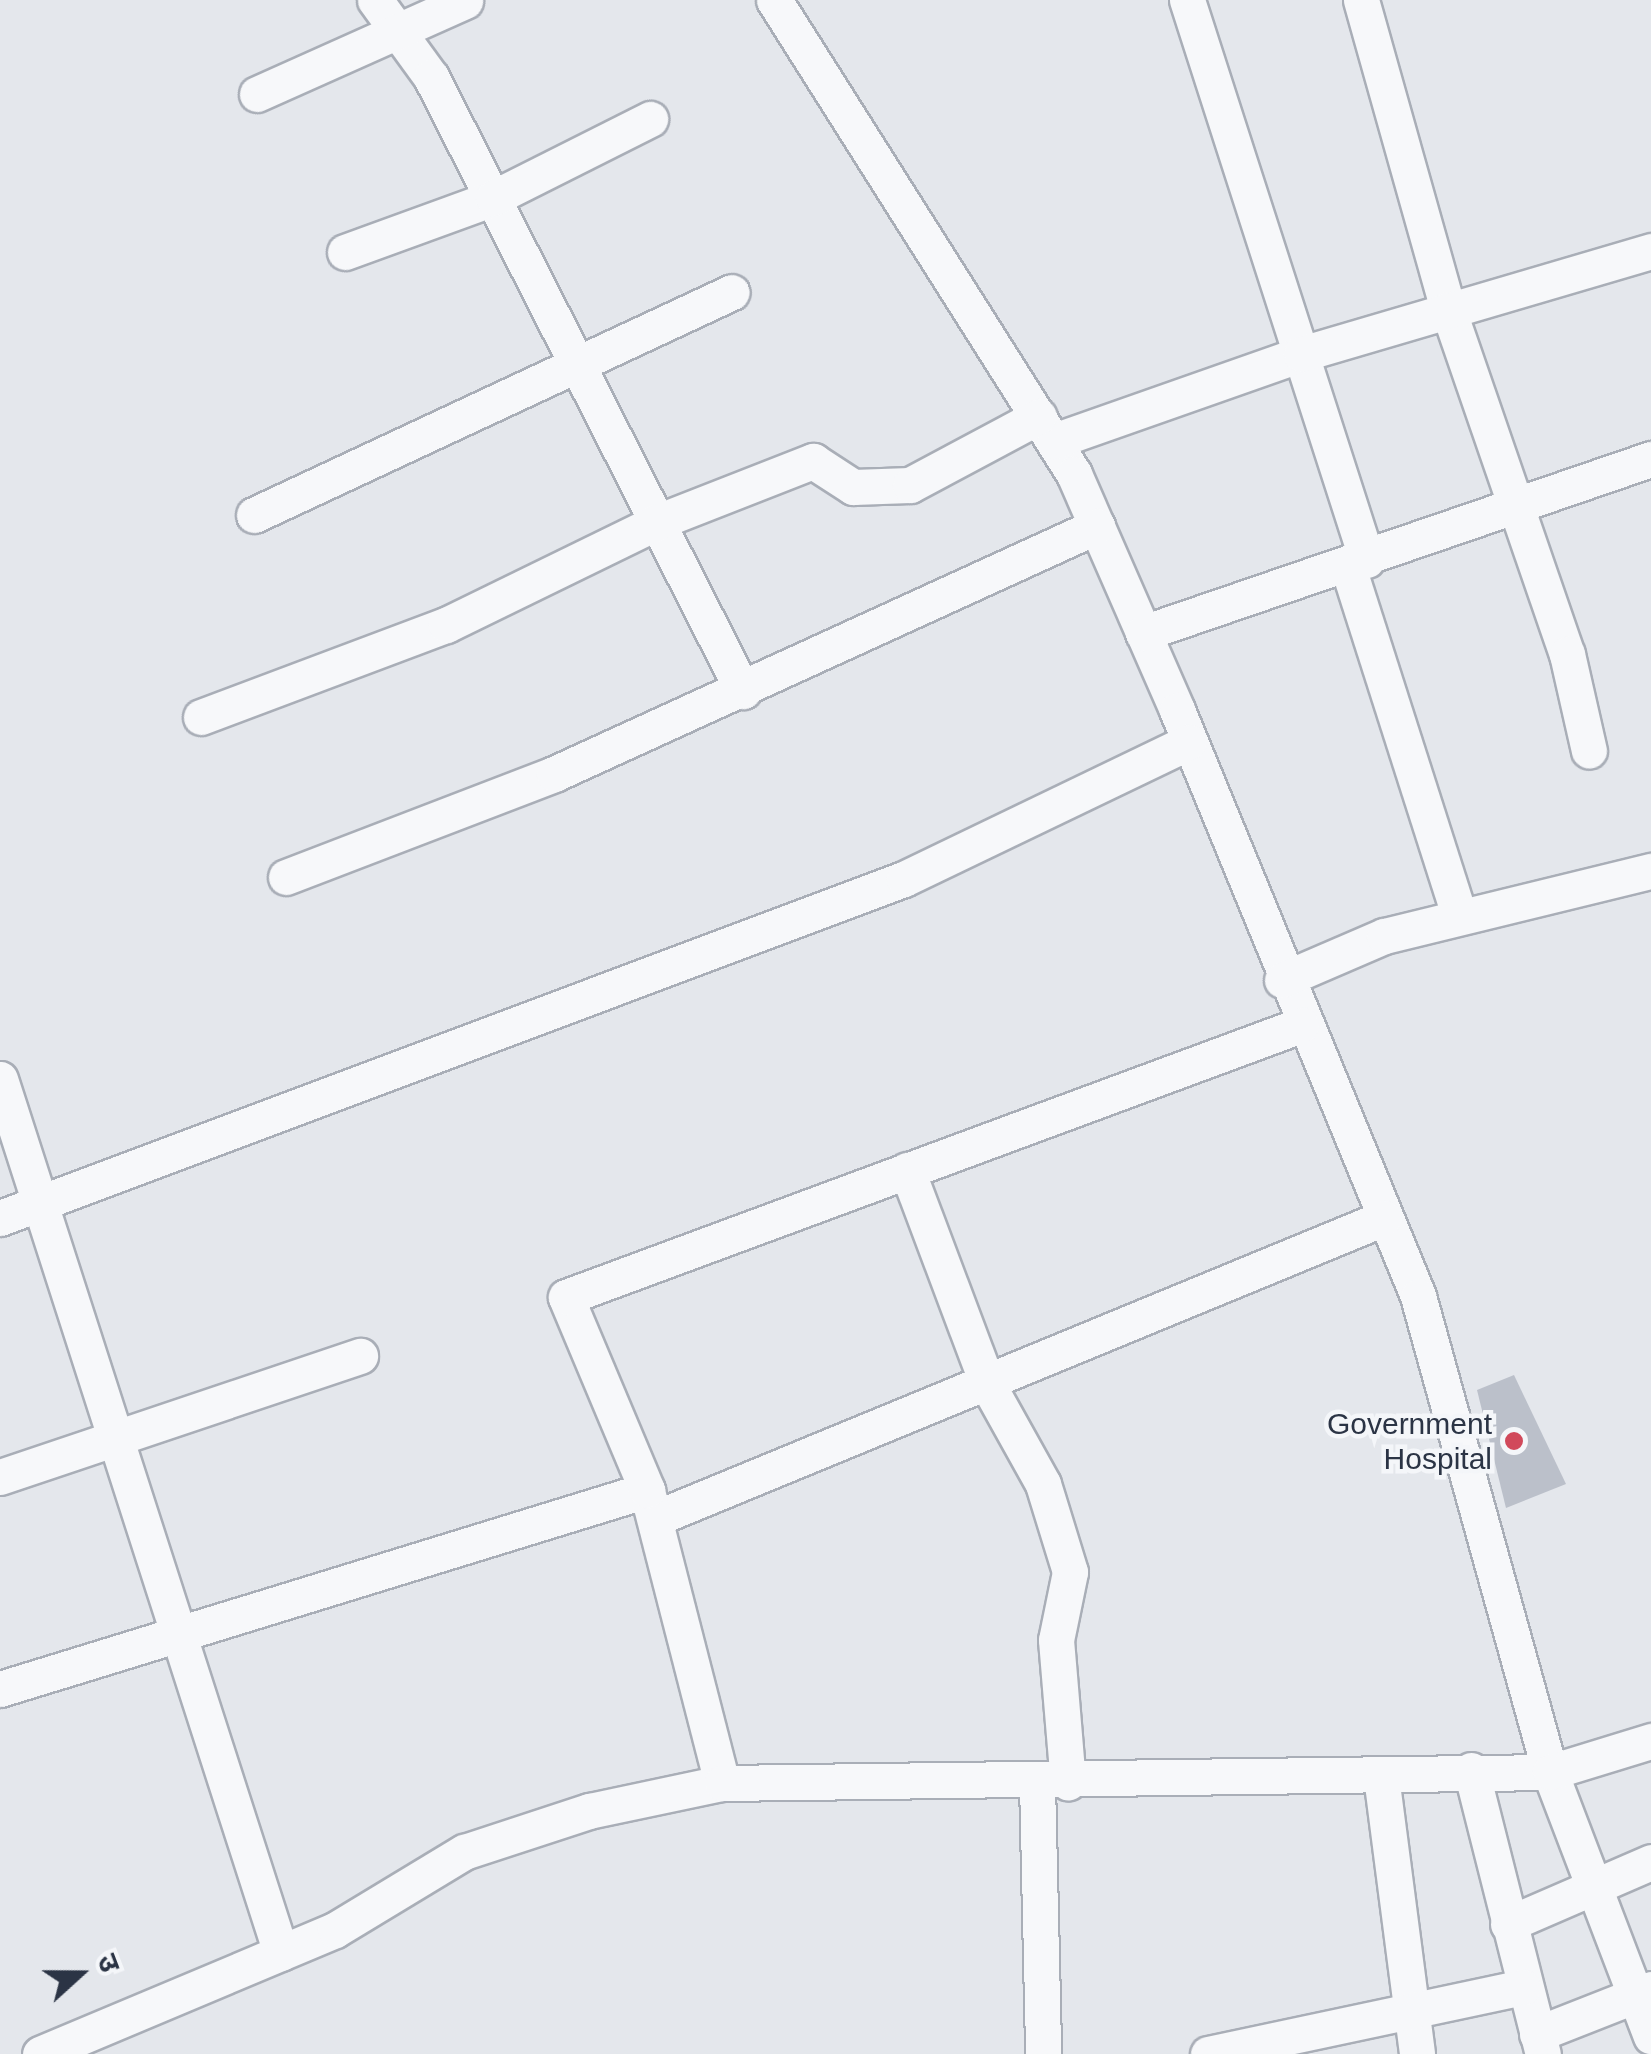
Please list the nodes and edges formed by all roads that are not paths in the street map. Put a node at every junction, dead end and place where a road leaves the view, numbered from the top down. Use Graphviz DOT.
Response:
graph roads {
  1 [pos="375,0"];
  2 [pos="465,0"];
  3 [pos="774,0"];
  4 [pos="1187,0"];
  5 [pos="1361,0"];
  6 [pos="397,32"];
  7 [pos="258,94"];
  8 [pos="650,120"];
  9 [pos="493,198"];
  10 [pos="345,252"];
  11 [pos="1651,252"];
  12 [pos="732,292"];
  13 [pos="1448,309"];
  14 [pos="1301,354"];
  15 [pos="575,359"];
  16 [pos="1046,429"];
  17 [pos="1651,459"];
  18 [pos="1516,507"];
  19 [pos="254,515"];
  20 [pos="658,522"];
  21 [pos="1097,526"];
  22 [pos="1357,563"];
  23 [pos="1143,633"];
  24 [pos="743,690"];
  25 [pos="200,717"];
  26 [pos="1189,742"];
  27 [pos="1589,751"];
  28 [pos="1651,871"];
  29 [pos="286,877"];
  30 [pos="1459,914"];
  31 [pos="1282,980"];
  32 [pos="1301,1025"];
  33 [pos="0,1079"];
  34 [pos="907,1170"];
  35 [pos="44,1202"];
  36 [pos="0,1218"];
  37 [pos="1384,1218"];
  38 [pos="360,1356"];
  39 [pos="988,1384"];
  40 [pos="121,1440"];
  41 [pos="0,1476"];
  42 [pos="652,1504"];
  43 [pos="178,1631"];
  44 [pos="0,1689"];
  45 [pos="1651,1741"];
  46 [pos="1471,1770"];
  47 [pos="1550,1772"];
  48 [pos="1380,1776"];
  49 [pos="1052,1782"];
  50 [pos="722,1783"];
  51 [pos="1651,1862"];
  52 [pos="1593,1887"];
  53 [pos="1508,1924"];
  54 [pos="281,1952"];
  55 [pos="1523,1987"];
  56 [pos="1643,1992"];
  57 [pos="1406,2010"];
  58 [pos="1651,2036"];
  59 [pos="1540,2044"];
  60 [pos="40,2054"];
  61 [pos="1043,2054"];
  62 [pos="1208,2054"];
  63 [pos="1417,2054"];
  1 -- 6 [label="street"];
  2 -- 6 [label="street"];
  3 -- 16 [label="street"];
  4 -- 14 [label="street"];
  5 -- 13 [label="street"];
  6 -- 7 [label="street"];
  6 -- 9 [label="street"];
  8 -- 9 [label="street"];
  9 -- 10 [label="street"];
  9 -- 15 [label="street"];
  11 -- 13 [label="street"];
  12 -- 15 [label="street"];
  13 -- 14 [label="street"];
  13 -- 18 [label="street"];
  14 -- 16 [label="street"];
  14 -- 22 [label="street"];
  15 -- 19 [label="street"];
  15 -- 20 [label="street"];
  16 -- 20 [label="street"];
  16 -- 21 [label="street"];
  17 -- 18 [label="street"];
  18 -- 22 [label="street"];
  18 -- 27 [label="street"];
  20 -- 24 [label="street"];
  20 -- 25 [label="street"];
  21 -- 23 [label="street"];
  21 -- 24 [label="street"];
  22 -- 23 [label="street"];
  22 -- 30 [label="street"];
  23 -- 26 [label="street"];
  24 -- 29 [label="street"];
  26 -- 31 [label="street"];
  26 -- 35 [label="street"];
  28 -- 30 [label="street"];
  30 -- 31 [label="street"];
  31 -- 32 [label="street"];
  32 -- 34 [label="street"];
  32 -- 37 [label="street"];
  33 -- 35 [label="street"];
  34 -- 39 [label="street"];
  34 -- 42 [label="street"];
  35 -- 36 [label="street"];
  35 -- 40 [label="street"];
  37 -- 39 [label="street"];
  37 -- 47 [label="street"];
  38 -- 40 [label="street"];
  39 -- 42 [label="street"];
  39 -- 49 [label="street"];
  40 -- 41 [label="street"];
  40 -- 43 [label="street"];
  42 -- 43 [label="street"];
  42 -- 50 [label="street"];
  43 -- 44 [label="street"];
  43 -- 54 [label="street"];
  45 -- 47 [label="street"];
  46 -- 47 [label="street"];
  46 -- 48 [label="street"];
  46 -- 53 [label="street"];
  47 -- 52 [label="street"];
  48 -- 49 [label="street"];
  48 -- 57 [label="street"];
  49 -- 50 [label="street"];
  49 -- 61 [label="street"];
  50 -- 54 [label="street"];
  51 -- 52 [label="street"];
  52 -- 53 [label="street"];
  52 -- 56 [label="street"];
  53 -- 55 [label="street"];
  54 -- 60 [label="street"];
  55 -- 57 [label="street"];
  55 -- 59 [label="street"];
  56 -- 58 [label="street"];
  56 -- 59 [label="street"];
  57 -- 62 [label="street"];
  57 -- 63 [label="street"];
}
